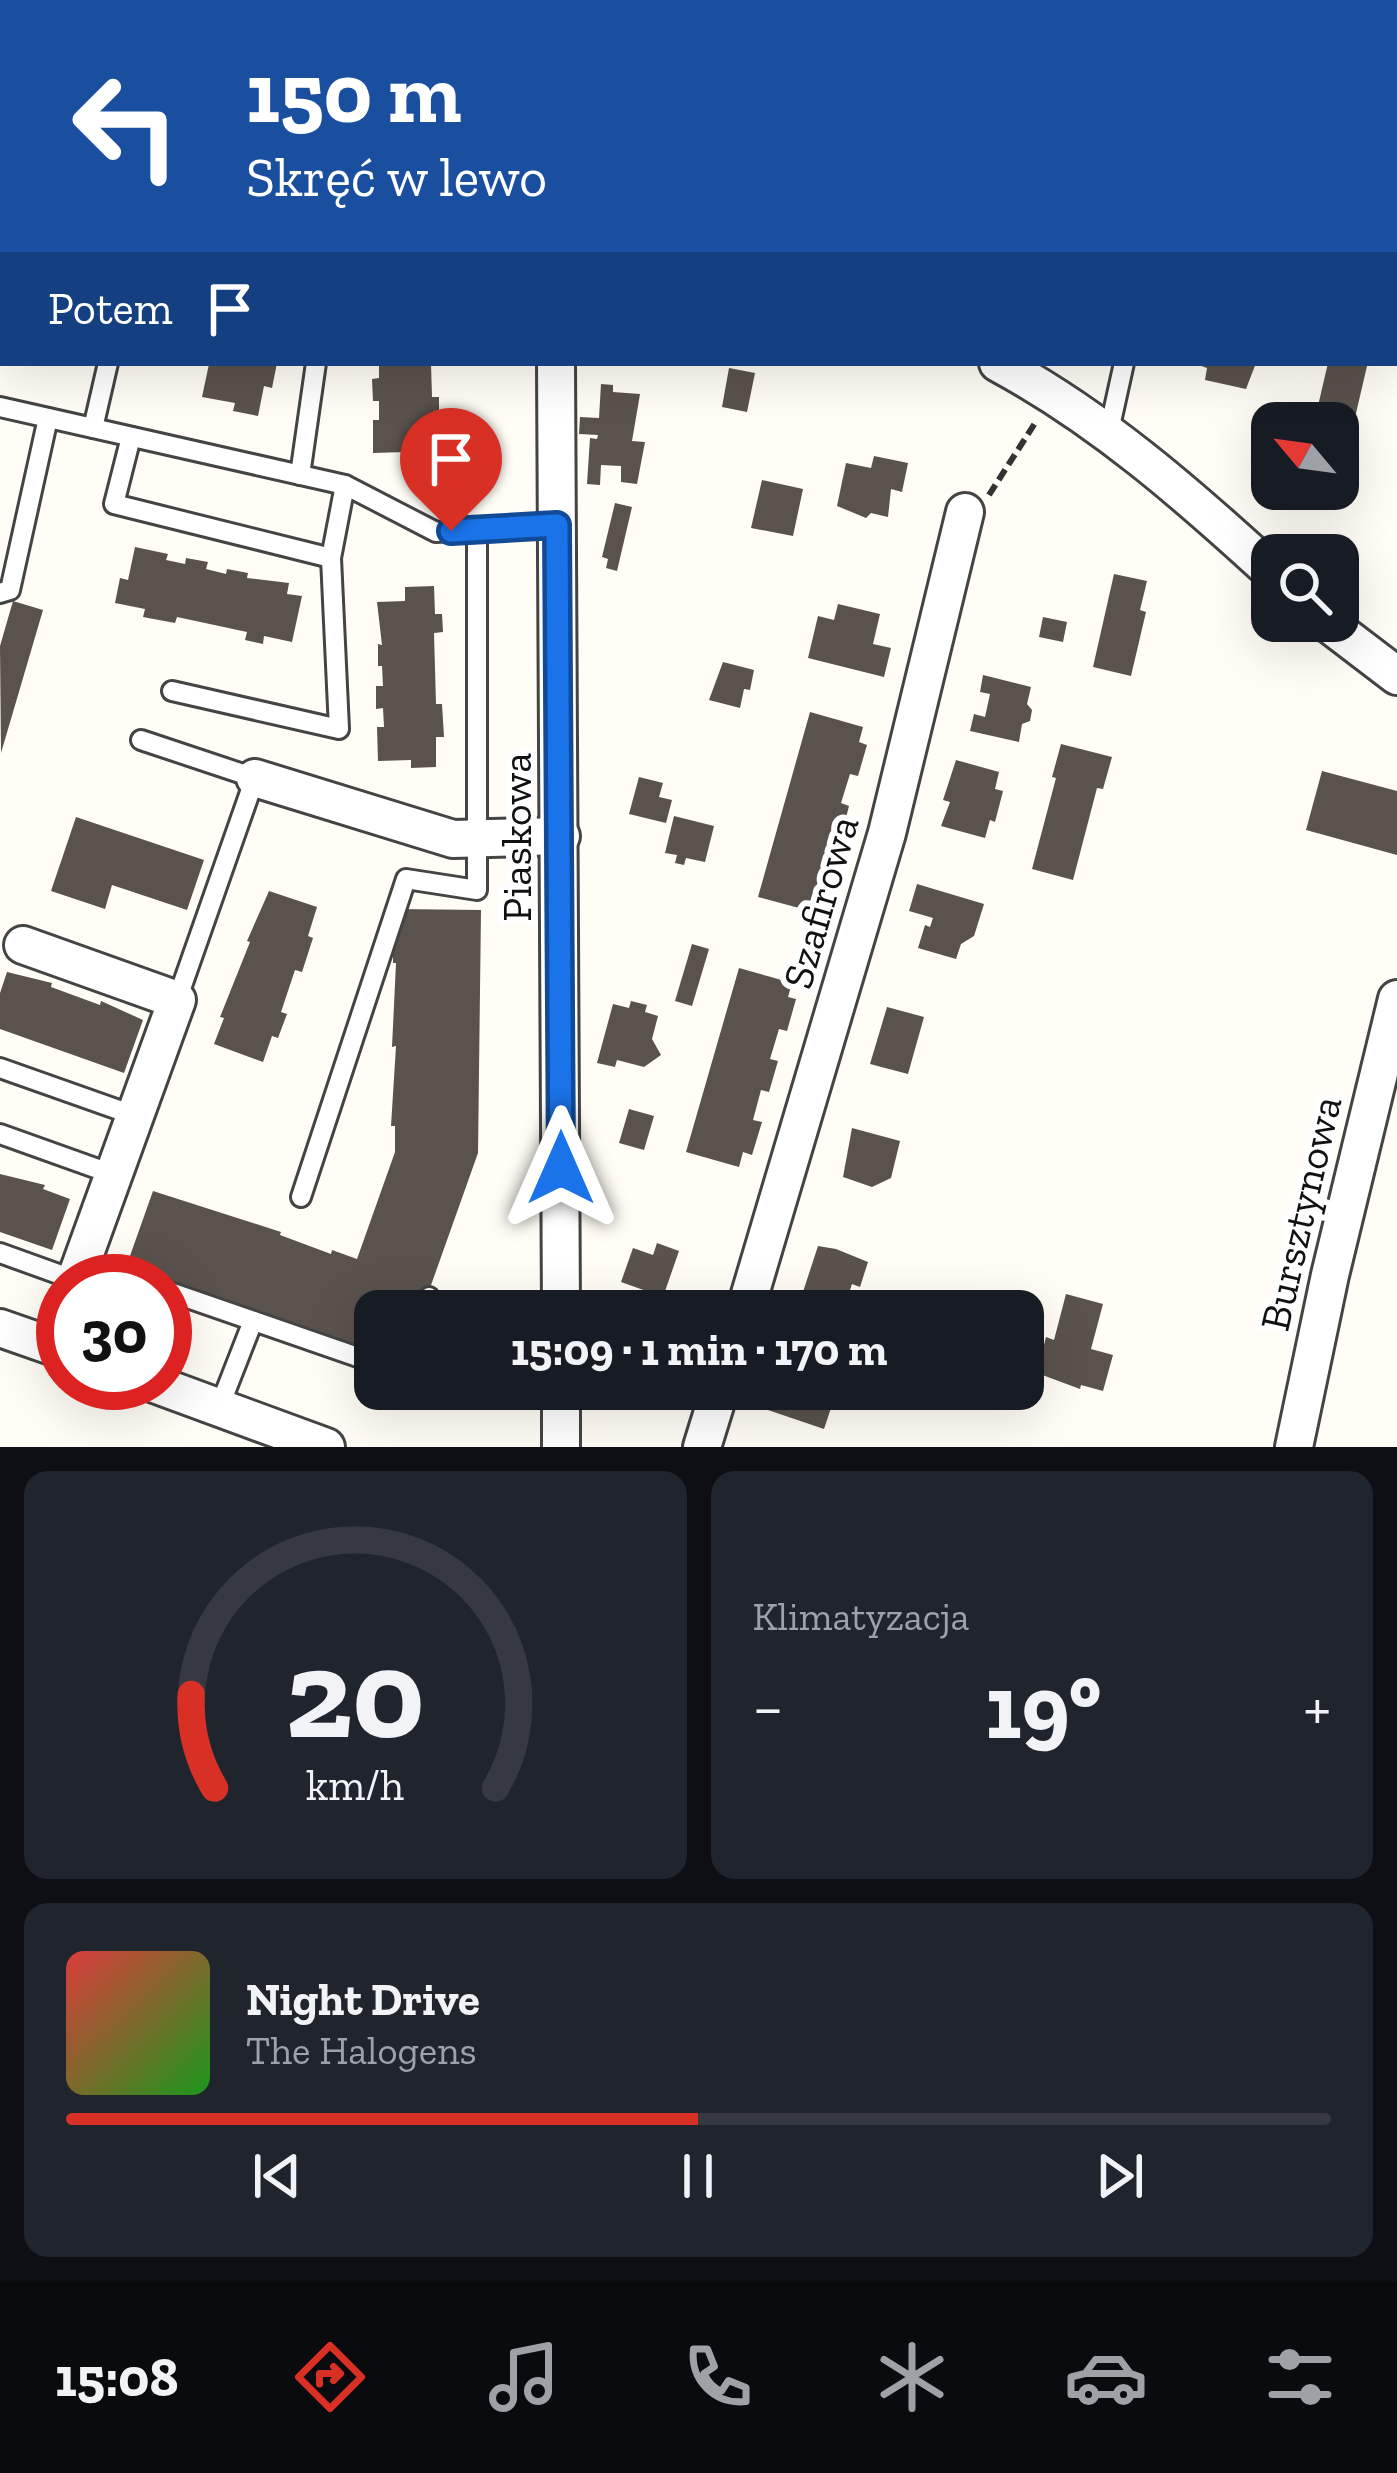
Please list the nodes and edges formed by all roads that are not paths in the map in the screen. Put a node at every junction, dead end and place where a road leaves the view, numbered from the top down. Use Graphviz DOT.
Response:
graph roads {
  1 [pos="107,366"];
  2 [pos="316,366"];
  3 [pos="556,366"];
  4 [pos="1004,366"];
  5 [pos="1123,366"];
  6 [pos="0,407"];
  7 [pos="48,418"];
  8 [pos="93,428"];
  9 [pos="1108,430"];
  10 [pos="131,437"];
  11 [pos="300,475"];
  12 [pos="345,484"];
  13 [pos="972,510"];
  14 [pos="557,525"];
  15 [pos="477,528"];
  16 [pos="1251,554"];
  17 [pos="332,558"];
  18 [pos="0,593"];
  19 [pos="1352,642"];
  20 [pos="1397,676"];
  21 [pos="172,691"];
  22 [pos="141,740"];
  23 [pos="255,778"];
  24 [pos="561,836"];
  25 [pos="478,840"];
  26 [pos="23,945"];
  27 [pos="1397,999"];
  28 [pos="177,1000"];
  29 [pos="0,1068"];
  30 [pos="133,1115"];
  31 [pos="0,1135"];
  32 [pos="112,1174"];
  33 [pos="301,1197"];
  34 [pos="0,1253"];
  35 [pos="84,1254"];
  36 [pos="36,1266"];
  37 [pos="561,1290"];
  38 [pos="751,1290"];
  39 [pos="192,1300"];
  40 [pos="253,1321"];
  41 [pos="0,1328"];
  42 [pos="36,1333"];
  43 [pos="354,1356"];
  44 [pos="192,1398"];
  45 [pos="219,1408"];
  46 [pos="561,1410"];
  47 [pos="713,1410"];
  48 [pos="326,1447"];
  49 [pos="561,1447"];
  50 [pos="702,1447"];
  51 [pos="1294,1447"];
  1 -- 8 [label="lane"];
  2 -- 11 [label="lane"];
  3 -- 14 [label="street, Piaskowa"];
  4 -- 9 [label="street"];
  5 -- 9 [label="lane"];
  6 -- 7 [label="lane"];
  7 -- 8 [label="lane"];
  7 -- 18 [label="lane"];
  8 -- 10 [label="lane"];
  9 -- 16 [label="street"];
  10 -- 11 [label="lane"];
  10 -- 17 [label="lane"];
  11 -- 12 [label="lane"];
  12 -- 15 [label="lane"];
  12 -- 17 [label="lane"];
  13 -- 38 [label="street, Szafirowa"];
  14 -- 15 [label="lane"];
  14 -- 24 [label="street, Piaskowa"];
  15 -- 25 [label="lane"];
  17 -- 21 [label="lane"];
  19 -- 20 [label="street"];
  22 -- 23 [label="lane"];
  23 -- 25 [label="street"];
  23 -- 28 [label="lane"];
  24 -- 25 [label="street"];
  24 -- 37 [label="street, Piaskowa"];
  25 -- 33 [label="lane"];
  26 -- 28 [label="street"];
  27 -- 51 [label="street, Bursztynowa"];
  28 -- 30 [label="street"];
  29 -- 30 [label="lane"];
  30 -- 32 [label="street"];
  31 -- 32 [label="lane"];
  32 -- 35 [label="street"];
  34 -- 36 [label="lane"];
  39 -- 40 [label="lane"];
  40 -- 43 [label="lane"];
  40 -- 45 [label="lane"];
  41 -- 42 [label="street"];
  44 -- 45 [label="street"];
  45 -- 48 [label="street"];
  46 -- 49 [label="street"];
  47 -- 50 [label="street"];
}
